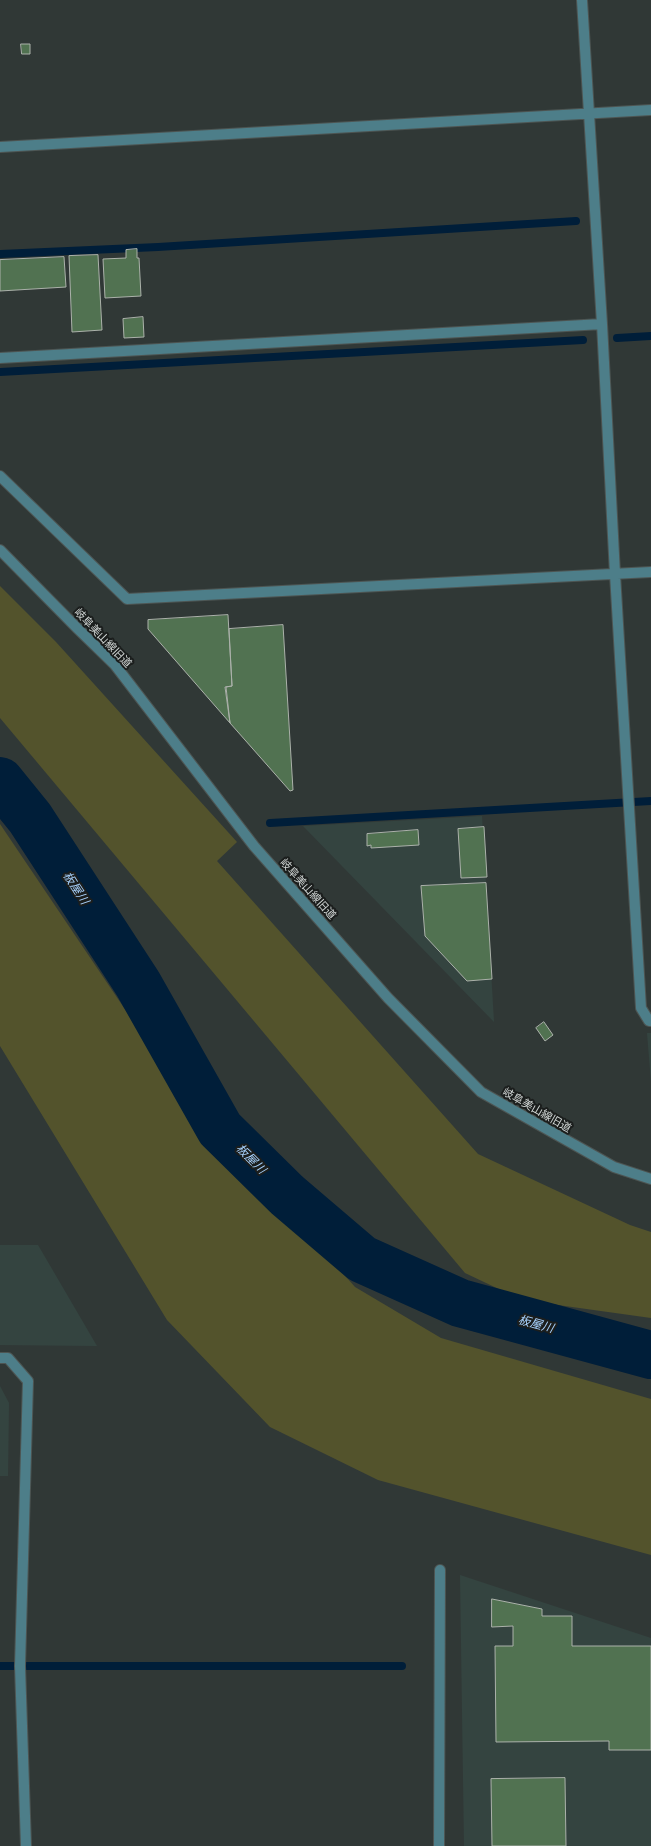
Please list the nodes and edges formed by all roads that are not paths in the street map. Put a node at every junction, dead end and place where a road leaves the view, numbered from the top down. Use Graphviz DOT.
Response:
graph roads {
  1 [pos="582,0"];
  2 [pos="651,110"];
  3 [pos="589,113"];
  4 [pos="0,147"];
  5 [pos="602,324"];
  6 [pos="0,358"];
  7 [pos="0,476"];
  8 [pos="0,550"];
  9 [pos="651,572"];
  10 [pos="615,574"];
  11 [pos="651,1021"];
  12 [pos="651,1180"];
  13 [pos="0,1358"];
  14 [pos="440,1570"];
  15 [pos="26,1846"];
  16 [pos="439,1846"];
  1 -- 3 [label="street"];
  2 -- 3 [label="street"];
  3 -- 4 [label="street"];
  3 -- 5 [label="street"];
  5 -- 6 [label="street"];
  5 -- 10 [label="street"];
  7 -- 10 [label="street"];
  8 -- 12 [label="street, 岐阜美山線旧道"];
  9 -- 10 [label="street"];
  10 -- 11 [label="street"];
  13 -- 15 [label="street"];
  14 -- 16 [label="street"];
}
